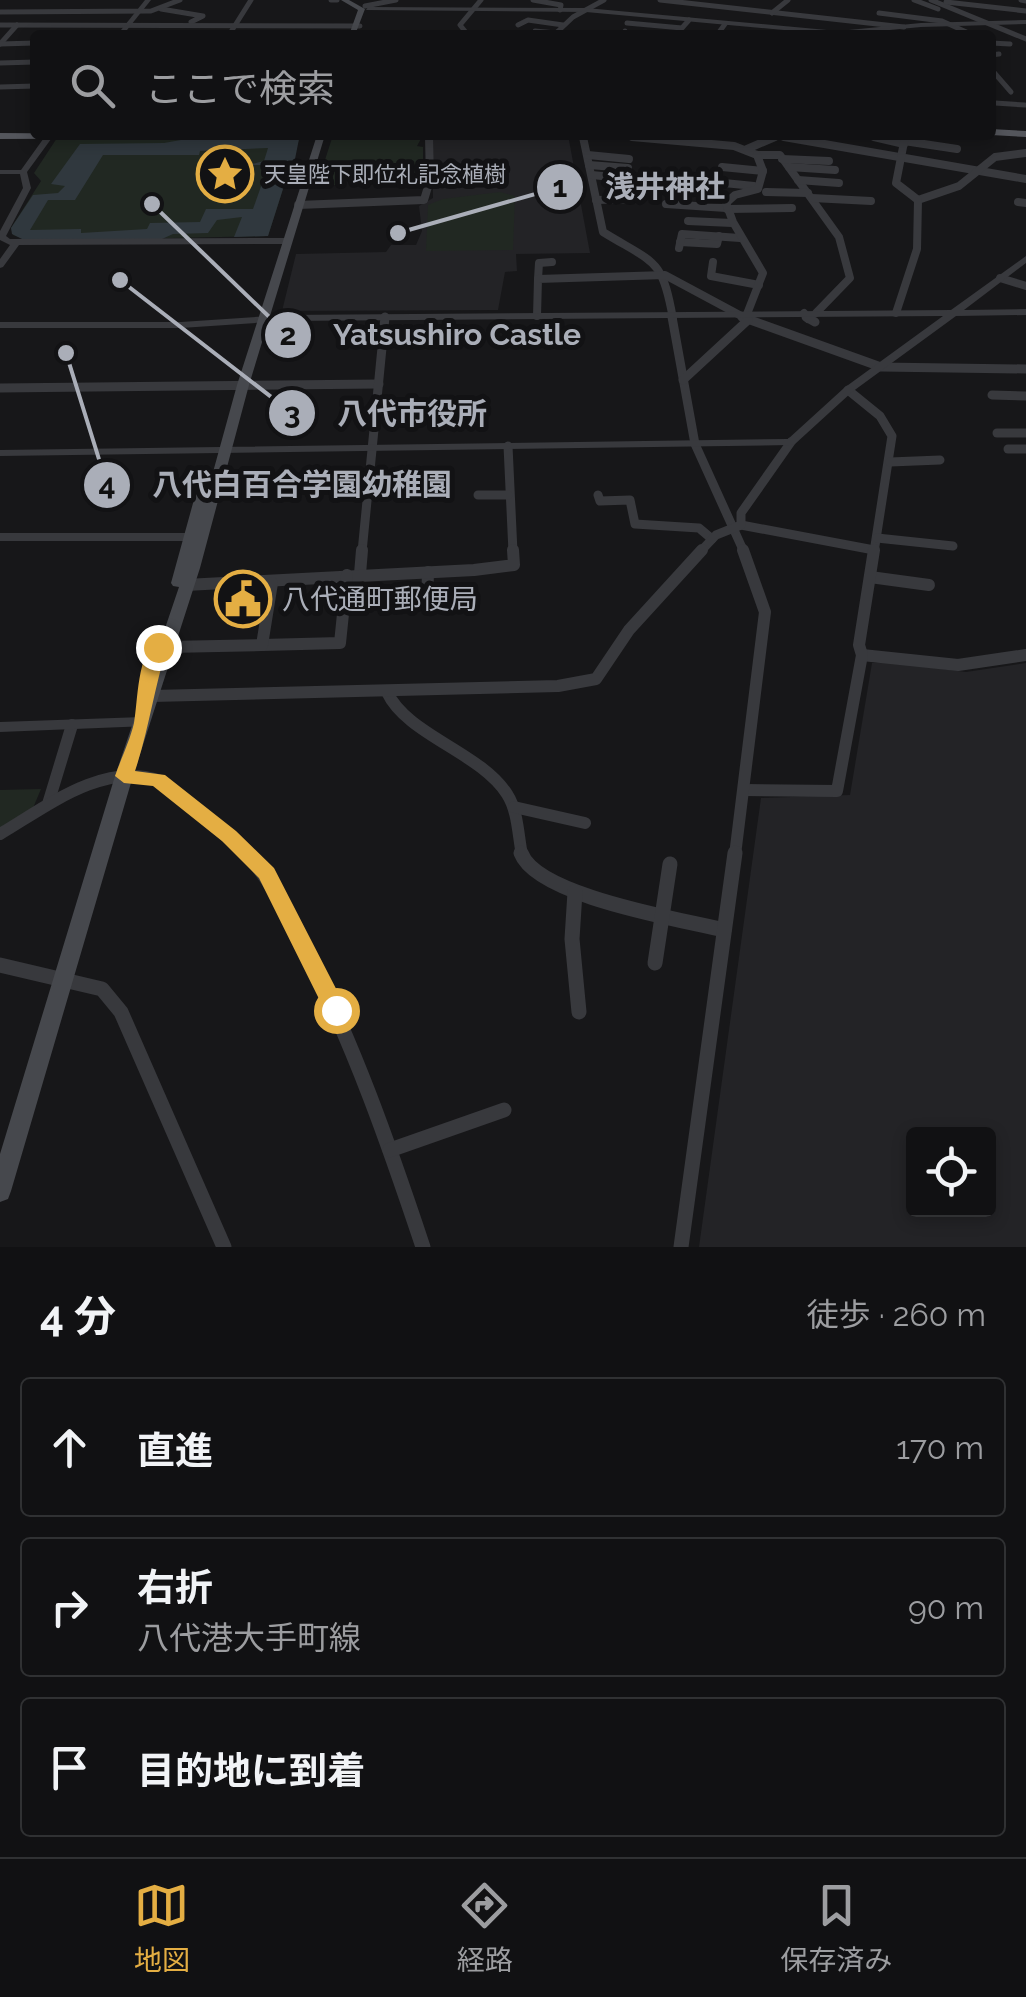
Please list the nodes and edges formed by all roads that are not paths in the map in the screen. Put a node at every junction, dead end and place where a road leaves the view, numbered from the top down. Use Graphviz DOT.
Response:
graph roads {
  1 [pos="41,0"];
  2 [pos="120,0"];
  3 [pos="148,0"];
  4 [pos="180,0"];
  5 [pos="250,0"];
  6 [pos="340,0"];
  7 [pos="396,0"];
  8 [pos="481,0"];
  9 [pos="533,0"];
  10 [pos="604,0"];
  11 [pos="660,0"];
  12 [pos="767,0"];
  13 [pos="914,0"];
  14 [pos="931,0"];
  15 [pos="967,2"];
  16 [pos="784,3"];
  17 [pos="366,7"];
  18 [pos="158,8"];
  19 [pos="473,9"];
  20 [pos="560,10"];
  21 [pos="586,10"];
  22 [pos="881,10"];
  23 [pos="104,11"];
  24 [pos="138,11"];
  25 [pos="1026,11"];
  26 [pos="0,12"];
  27 [pos="30,12"];
  28 [pos="772,12"];
  29 [pos="819,12"];
  30 [pos="836,12"];
  31 [pos="788,15"];
  32 [pos="655,16"];
  33 [pos="952,18"];
  34 [pos="689,20"];
  35 [pos="841,20"];
  36 [pos="1026,22"];
  37 [pos="986,23"];
  38 [pos="518,24"];
  39 [pos="725,24"];
  40 [pos="17,25"];
  41 [pos="128,25"];
  42 [pos="188,25"];
  43 [pos="236,25"];
  44 [pos="563,25"];
  45 [pos="644,25"];
  46 [pos="0,26"];
  47 [pos="904,27"];
  48 [pos="779,29"];
  49 [pos="124,30"];
  50 [pos="232,30"];
  51 [pos="336,30"];
  52 [pos="356,30"];
  53 [pos="356,30"];
  54 [pos="462,30"];
  55 [pos="559,30"];
  56 [pos="626,30"];
  57 [pos="721,30"];
  58 [pos="790,30"];
  59 [pos="875,30"];
  60 [pos="966,30"];
  61 [pos="1025,38"];
  62 [pos="30,41"];
  63 [pos="2,42"];
  64 [pos="996,43"];
  65 [pos="1010,44"];
  66 [pos="0,62"];
  67 [pos="30,62"];
  68 [pos="996,75"];
  69 [pos="0,86"];
  70 [pos="30,86"];
  71 [pos="1011,92"];
  72 [pos="1025,105"];
  73 [pos="996,107"];
  74 [pos="996,133"];
  75 [pos="30,135"];
  76 [pos="1026,135"];
  77 [pos="0,136"];
  78 [pos="46,140"];
  79 [pos="309,140"];
  80 [pos="319,140"];
  81 [pos="429,140"];
  82 [pos="585,140"];
  83 [pos="665,140"];
  84 [pos="725,140"];
  85 [pos="762,140"];
  86 [pos="801,140"];
  87 [pos="905,140"];
  88 [pos="654,146"];
  89 [pos="734,146"];
  90 [pos="602,148"];
  91 [pos="747,149"];
  92 [pos="957,149"];
  93 [pos="1026,154"];
  94 [pos="757,155"];
  95 [pos="588,156"];
  96 [pos="902,157"];
  97 [pos="782,158"];
  98 [pos="829,161"];
  99 [pos="628,164"];
  100 [pos="722,167"];
  101 [pos="789,167"];
  102 [pos="835,170"];
  103 [pos="975,170"];
  104 [pos="763,171"];
  105 [pos="0,172"];
  106 [pos="23,172"];
  107 [pos="592,175"];
  108 [pos="798,180"];
  109 [pos="1024,182"];
  110 [pos="682,183"];
  111 [pos="839,183"];
  112 [pos="762,190"];
  113 [pos="810,196"];
  114 [pos="596,200"];
  115 [pos="918,200"];
  116 [pos="871,201"];
  117 [pos="666,204"];
  118 [pos="298,205"];
  119 [pos="726,208"];
  120 [pos="792,208"];
  121 [pos="688,221"];
  122 [pos="732,223"];
  123 [pos="740,238"];
  124 [pos="1,239"];
  125 [pos="283,241"];
  126 [pos="15,244"];
  127 [pos="680,245"];
  128 [pos="1026,259"];
  129 [pos="552,262"];
  130 [pos="713,262"];
  131 [pos="0,266"];
  132 [pos="665,275"];
  133 [pos="1000,278"];
  134 [pos="538,279"];
  135 [pos="759,285"];
  136 [pos="1026,286"];
  137 [pos="896,312"];
  138 [pos="953,312"];
  139 [pos="1026,312"];
  140 [pos="537,316"];
  141 [pos="671,316"];
  142 [pos="744,316"];
  143 [pos="811,316"];
  144 [pos="385,317"];
  145 [pos="262,319"];
  146 [pos="0,325"];
  147 [pos="881,367"];
  148 [pos="1026,369"];
  149 [pos="682,380"];
  150 [pos="379,384"];
  151 [pos="239,385"];
  152 [pos="0,388"];
  153 [pos="848,390"];
  154 [pos="992,396"];
  155 [pos="1026,396"];
  156 [pos="997,433"];
  157 [pos="1026,433"];
  158 [pos="791,442"];
  159 [pos="695,444"];
  160 [pos="508,446"];
  161 [pos="373,448"];
  162 [pos="1026,448"];
  163 [pos="1008,449"];
  164 [pos="221,451"];
  165 [pos="0,453"];
  166 [pos="940,460"];
  167 [pos="890,462"];
  168 [pos="478,495"];
  169 [pos="508,495"];
  170 [pos="600,502"];
  171 [pos="736,528"];
  172 [pos="0,537"];
  173 [pos="196,537"];
  174 [pos="712,539"];
  175 [pos="876,544"];
  176 [pos="952,546"];
  177 [pos="428,572"];
  178 [pos="354,574"];
  179 [pos="870,577"];
  180 [pos="272,583"];
  181 [pos="186,584"];
  182 [pos="929,585"];
  183 [pos="454,605"];
  184 [pos="262,645"];
  185 [pos="168,647"];
  186 [pos="862,655"];
  187 [pos="1026,655"];
  188 [pos="387,692"];
  189 [pos="152,696"];
  190 [pos="143,722"];
  191 [pos="72,725"];
  192 [pos="0,727"];
  193 [pos="124,776"];
  194 [pos="744,790"];
  195 [pos="48,804"];
  196 [pos="514,808"];
  197 [pos="585,824"];
  198 [pos="0,834"];
  199 [pos="670,864"];
  200 [pos="576,892"];
  201 [pos="663,913"];
  202 [pos="724,930"];
  203 [pos="655,963"];
  204 [pos="0,965"];
  205 [pos="64,981"];
  206 [pos="579,1012"];
  207 [pos="504,1110"];
  208 [pos="390,1150"];
  209 [pos="0,1191"];
  210 [pos="224,1247"];
  211 [pos="423,1247"];
  212 [pos="681,1247"];
  1 -- 27 [label="street"];
  2 -- 23 [label="street"];
  3 -- 24 [label="street"];
  4 -- 18 [label="street"];
  5 -- 43 [label="street"];
  6 -- 17 [label="main road"];
  6 -- 52 [label="main road"];
  7 -- 17 [label="street"];
  8 -- 19 [label="street"];
  9 -- 20 [label="street"];
  10 -- 21 [label="street"];
  11 -- 28 [label="street"];
  12 -- 16 [label="street"];
  13 -- 33 [label="street"];
  14 -- 15 [label="street"];
  14 -- 33 [label="street"];
  15 -- 25 [label="street"];
  15 -- 33 [label="street"];
  16 -- 28 [label="street"];
  16 -- 29 [label="street"];
  17 -- 19 [label="street"];
  17 -- 53 [label="main road"];
  18 -- 24 [label="street"];
  18 -- 42 [label="street"];
  19 -- 20 [label="street"];
  19 -- 54 [label="street"];
  20 -- 21 [label="street"];
  21 -- 32 [label="street"];
  21 -- 44 [label="street"];
  22 -- 33 [label="street"];
  23 -- 24 [label="street"];
  23 -- 27 [label="street"];
  24 -- 41 [label="street"];
  26 -- 27 [label="street"];
  27 -- 40 [label="street"];
  28 -- 31 [label="street"];
  30 -- 35 [label="street"];
  31 -- 35 [label="street"];
  31 -- 48 [label="street"];
  32 -- 34 [label="street"];
  32 -- 45 [label="street"];
  33 -- 37 [label="street"];
  33 -- 37 [label="street"];
  33 -- 47 [label="street"];
  33 -- 60 [label="street"];
  34 -- 39 [label="street"];
  34 -- 45 [label="street"];
  35 -- 47 [label="street"];
  36 -- 37 [label="street"];
  37 -- 61 [label="street"];
  38 -- 44 [label="street"];
  39 -- 48 [label="street"];
  39 -- 57 [label="street"];
  40 -- 41 [label="street"];
  40 -- 46 [label="street"];
  40 -- 63 [label="street"];
  41 -- 42 [label="street"];
  41 -- 49 [label="street"];
  42 -- 43 [label="street"];
  43 -- 50 [label="street"];
  43 -- 51 [label="street"];
  44 -- 55 [label="street"];
  45 -- 56 [label="street"];
  47 -- 59 [label="street"];
  48 -- 58 [label="street"];
  62 -- 63 [label="street"];
  64 -- 65 [label="street"];
  66 -- 67 [label="street"];
  68 -- 71 [label="street"];
  69 -- 70 [label="street"];
  72 -- 73 [label="street"];
  74 -- 76 [label="main road"];
  75 -- 77 [label="main road"];
  78 -- 106 [label="street"];
  79 -- 125 [label="main road"];
  80 -- 118 [label="main road"];
  81 -- 118 [label="street"];
  82 -- 95 [label="street"];
  83 -- 89 [label="street"];
  84 -- 89 [label="street"];
  85 -- 91 [label="street"];
  86 -- 96 [label="street"];
  87 -- 92 [label="street"];
  87 -- 96 [label="street"];
  88 -- 89 [label="street"];
  89 -- 91 [label="street"];
  90 -- 95 [label="street"];
  91 -- 94 [label="street"];
  93 -- 103 [label="street"];
  94 -- 97 [label="street"];
  94 -- 104 [label="street"];
  95 -- 99 [label="street"];
  95 -- 107 [label="street"];
  96 -- 103 [label="street"];
  96 -- 115 [label="street"];
  97 -- 98 [label="street"];
  97 -- 101 [label="street"];
  100 -- 104 [label="street"];
  101 -- 102 [label="street"];
  101 -- 108 [label="street"];
  103 -- 109 [label="street"];
  103 -- 115 [label="street"];
  104 -- 112 [label="street"];
  105 -- 106 [label="street"];
  106 -- 124 [label="street"];
  107 -- 114 [label="street"];
  107 -- 114 [label="street"];
  108 -- 111 [label="street"];
  108 -- 113 [label="street"];
  110 -- 112 [label="street"];
  112 -- 113 [label="street"];
  112 -- 119 [label="street"];
  113 -- 116 [label="street"];
  113 -- 143 [label="street"];
  114 -- 132 [label="street"];
  115 -- 137 [label="street"];
  117 -- 119 [label="street"];
  118 -- 125 [label="main road"];
  119 -- 120 [label="street"];
  119 -- 122 [label="street"];
  121 -- 122 [label="street"];
  122 -- 123 [label="street"];
  123 -- 127 [label="street"];
  123 -- 135 [label="street"];
  124 -- 126 [label="street"];
  125 -- 126 [label="street"];
  125 -- 145 [label="main road"];
  126 -- 131 [label="street"];
  128 -- 133 [label="street"];
  129 -- 134 [label="street"];
  130 -- 135 [label="street"];
  132 -- 134 [label="street"];
  132 -- 141 [label="street"];
  132 -- 142 [label="street"];
  133 -- 136 [label="street"];
  133 -- 138 [label="street"];
  134 -- 140 [label="street"];
  135 -- 142 [label="street"];
  137 -- 138 [label="street"];
  137 -- 143 [label="street"];
  138 -- 139 [label="street"];
  138 -- 147 [label="street"];
  140 -- 141 [label="street"];
  140 -- 144 [label="street"];
  141 -- 142 [label="street"];
  141 -- 149 [label="street"];
  142 -- 143 [label="street"];
  142 -- 147 [label="street"];
  142 -- 149 [label="street"];
  144 -- 145 [label="street"];
  144 -- 150 [label="street"];
  145 -- 146 [label="street"];
  145 -- 151 [label="main road"];
  147 -- 148 [label="street"];
  147 -- 153 [label="street"];
  149 -- 159 [label="street"];
  150 -- 151 [label="street"];
  150 -- 161 [label="street"];
  151 -- 152 [label="street"];
  151 -- 164 [label="main road"];
  153 -- 158 [label="street"];
  153 -- 167 [label="street"];
  154 -- 155 [label="street"];
  156 -- 157 [label="street"];
  158 -- 159 [label="street"];
  158 -- 171 [label="street"];
  159 -- 160 [label="street"];
  159 -- 171 [label="street"];
  160 -- 161 [label="street"];
  160 -- 169 [label="street"];
  161 -- 164 [label="street"];
  161 -- 178 [label="street"];
  162 -- 163 [label="street"];
  164 -- 165 [label="street"];
  164 -- 173 [label="main road"];
  166 -- 167 [label="street"];
  167 -- 175 [label="street"];
  168 -- 169 [label="street"];
  169 -- 177 [label="street"];
  170 -- 174 [label="street"];
  171 -- 174 [label="street"];
  171 -- 175 [label="street"];
  171 -- 194 [label="street"];
  172 -- 173 [label="street"];
  173 -- 181 [label="main road"];
  173 -- 190 [label="main road"];
  174 -- 188 [label="street"];
  175 -- 176 [label="street"];
  175 -- 179 [label="street"];
  177 -- 178 [label="street"];
  177 -- 183 [label="street"];
  178 -- 180 [label="street"];
  178 -- 184 [label="street"];
  179 -- 182 [label="street"];
  179 -- 186 [label="street"];
  180 -- 181 [label="street"];
  180 -- 184 [label="street"];
  181 -- 185 [label="main road"];
  184 -- 185 [label="street"];
  185 -- 189 [label="main road"];
  186 -- 187 [label="street"];
  186 -- 194 [label="street"];
  188 -- 189 [label="street"];
  188 -- 196 [label="street"];
  189 -- 190 [label="main road"];
  190 -- 191 [label="street"];
  190 -- 193 [label="main road"];
  191 -- 192 [label="street"];
  191 -- 195 [label="street"];
  193 -- 195 [label="street"];
  193 -- 205 [label="main road"];
  193 -- 208 [label="street"];
  194 -- 202 [label="street"];
  195 -- 198 [label="street"];
  196 -- 197 [label="street"];
  196 -- 200 [label="street"];
  199 -- 201 [label="street"];
  200 -- 201 [label="street"];
  200 -- 206 [label="street"];
  201 -- 202 [label="street"];
  201 -- 203 [label="street"];
  202 -- 212 [label="street"];
  204 -- 205 [label="street"];
  205 -- 209 [label="main road"];
  205 -- 210 [label="street"];
  207 -- 208 [label="street"];
  208 -- 211 [label="street"];
}
